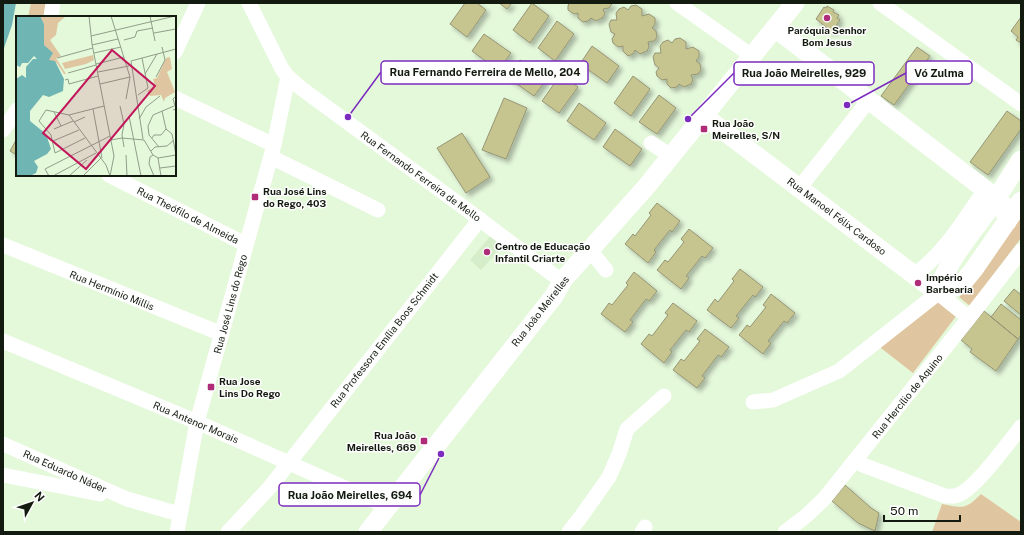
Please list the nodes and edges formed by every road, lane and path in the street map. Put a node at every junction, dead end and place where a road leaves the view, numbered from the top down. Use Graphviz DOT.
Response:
graph roads {
  1 [pos="53,3"];
  2 [pos="198,3"];
  3 [pos="249,3"];
  4 [pos="677,3"];
  5 [pos="795,3"];
  6 [pos="880,3"];
  7 [pos="51,16"];
  8 [pos="775,28"];
  9 [pos="176,50"];
  10 [pos="752,56"];
  11 [pos="288,77"];
  12 [pos="176,99"];
  13 [pos="869,100"];
  14 [pos="1021,104"];
  15 [pos="16,112"];
  16 [pos="704,116"];
  17 [pos="9,127"];
  18 [pos="652,143"];
  19 [pos="272,151"];
  20 [pos="671,156"];
  21 [pos="1021,160"];
  22 [pos="111,176"];
  23 [pos="800,187"];
  24 [pos="990,194"];
  25 [pos="1021,201"];
  26 [pos="378,210"];
  27 [pos="480,219"];
  28 [pos="1007,222"];
  29 [pos="245,244"];
  30 [pos="3,245"];
  31 [pos="590,250"];
  32 [pos="1021,251"];
  33 [pos="606,270"];
  34 [pos="914,274"];
  35 [pos="563,280"];
  36 [pos="938,292"];
  37 [pos="969,318"];
  38 [pos="222,334"];
  39 [pos="3,342"];
  40 [pos="664,396"];
  41 [pos="753,402"];
  42 [pos="197,422"];
  43 [pos="1021,427"];
  44 [pos="3,444"];
  45 [pos="288,462"];
  46 [pos="855,462"];
  47 [pos="3,475"];
  48 [pos="127,499"];
  49 [pos="388,507"];
  50 [pos="179,514"];
  51 [pos="177,532"];
  52 [pos="228,532"];
  53 [pos="368,532"];
  54 [pos="569,532"];
  55 [pos="785,532"];
  1 -- 7 [label="street"];
  2 -- 9 [label="street"];
  3 -- 11 [label="street, Rua Fernando Ferreira de Mello"];
  4 -- 10 [label="street"];
  5 -- 8 [label="main road, Rua João Meirelles"];
  6 -- 14 [label="street"];
  8 -- 10 [label="main road, Rua João Meirelles"];
  8 -- 13 [label="main road"];
  10 -- 16 [label="main road, Rua João Meirelles"];
  11 -- 19 [label="street, Rua José Lins do Rego"];
  11 -- 27 [label="street, Rua Fernando Ferreira de Mello"];
  12 -- 19 [label="street"];
  13 -- 23 [label="street"];
  13 -- 24 [label="main road"];
  15 -- 17 [label="street"];
  16 -- 20 [label="main road, Rua João Meirelles"];
  16 -- 23 [label="main road, Rua Manoel Félix Cardoso"];
  18 -- 20 [label="street"];
  19 -- 26 [label="street"];
  19 -- 29 [label="street, Rua José Lins do Rego"];
  20 -- 31 [label="main road, Rua João Meirelles"];
  21 -- 24 [label="main road"];
  22 -- 29 [label="street, Rua Theófilo de Almeida"];
  23 -- 34 [label="main road, Rua Manoel Félix Cardoso"];
  24 -- 28 [label="main road"];
  24 -- 34 [label="street"];
  24 -- 36 [label="main road"];
  25 -- 28 [label="main road"];
  27 -- 35 [label="street, Rua Fernando Ferreira de Mello"];
  27 -- 45 [label="street, Rua Professora Emília Boos Schmidt"];
  28 -- 36 [label="main road"];
  29 -- 38 [label="street, Rua José Lins do Rego"];
  30 -- 38 [label="street, Rua Hermínio Millis"];
  31 -- 33 [label="street"];
  31 -- 35 [label="main road, Rua João Meirelles"];
  32 -- 37 [label="street, Rua Hercílio de Aquino"];
  34 -- 36 [label="main road, Rua Manoel Félix Cardoso"];
  35 -- 49 [label="main road, Rua João Meirelles"];
  36 -- 37 [label="street, Rua Manoel Félix Cardoso"];
  36 -- 41 [label="street"];
  37 -- 46 [label="street, Rua Hercílio de Aquino"];
  38 -- 42 [label="street, Rua José Lins do Rego"];
  39 -- 42 [label="street, Rua Antenor Morais"];
  40 -- 54 [label="street"];
  42 -- 45 [label="street, Rua Antenor Morais"];
  42 -- 50 [label="street, Rua José Lins do Rego"];
  43 -- 46 [label="street"];
  44 -- 48 [label="street, Rua Eduardo Náder"];
  45 -- 49 [label="street, Rua Antenor Morais"];
  45 -- 52 [label="street, Rua Professora Emília Boos Schmidt"];
  46 -- 55 [label="street, Rua Hercílio de Aquino"];
  47 -- 48 [label="street, Rua Eduardo Náder"];
  48 -- 50 [label="street, Rua Eduardo Náder"];
  49 -- 53 [label="main road, Rua João Meirelles"];
  50 -- 51 [label="street, Rua José Lins do Rego"];
}
